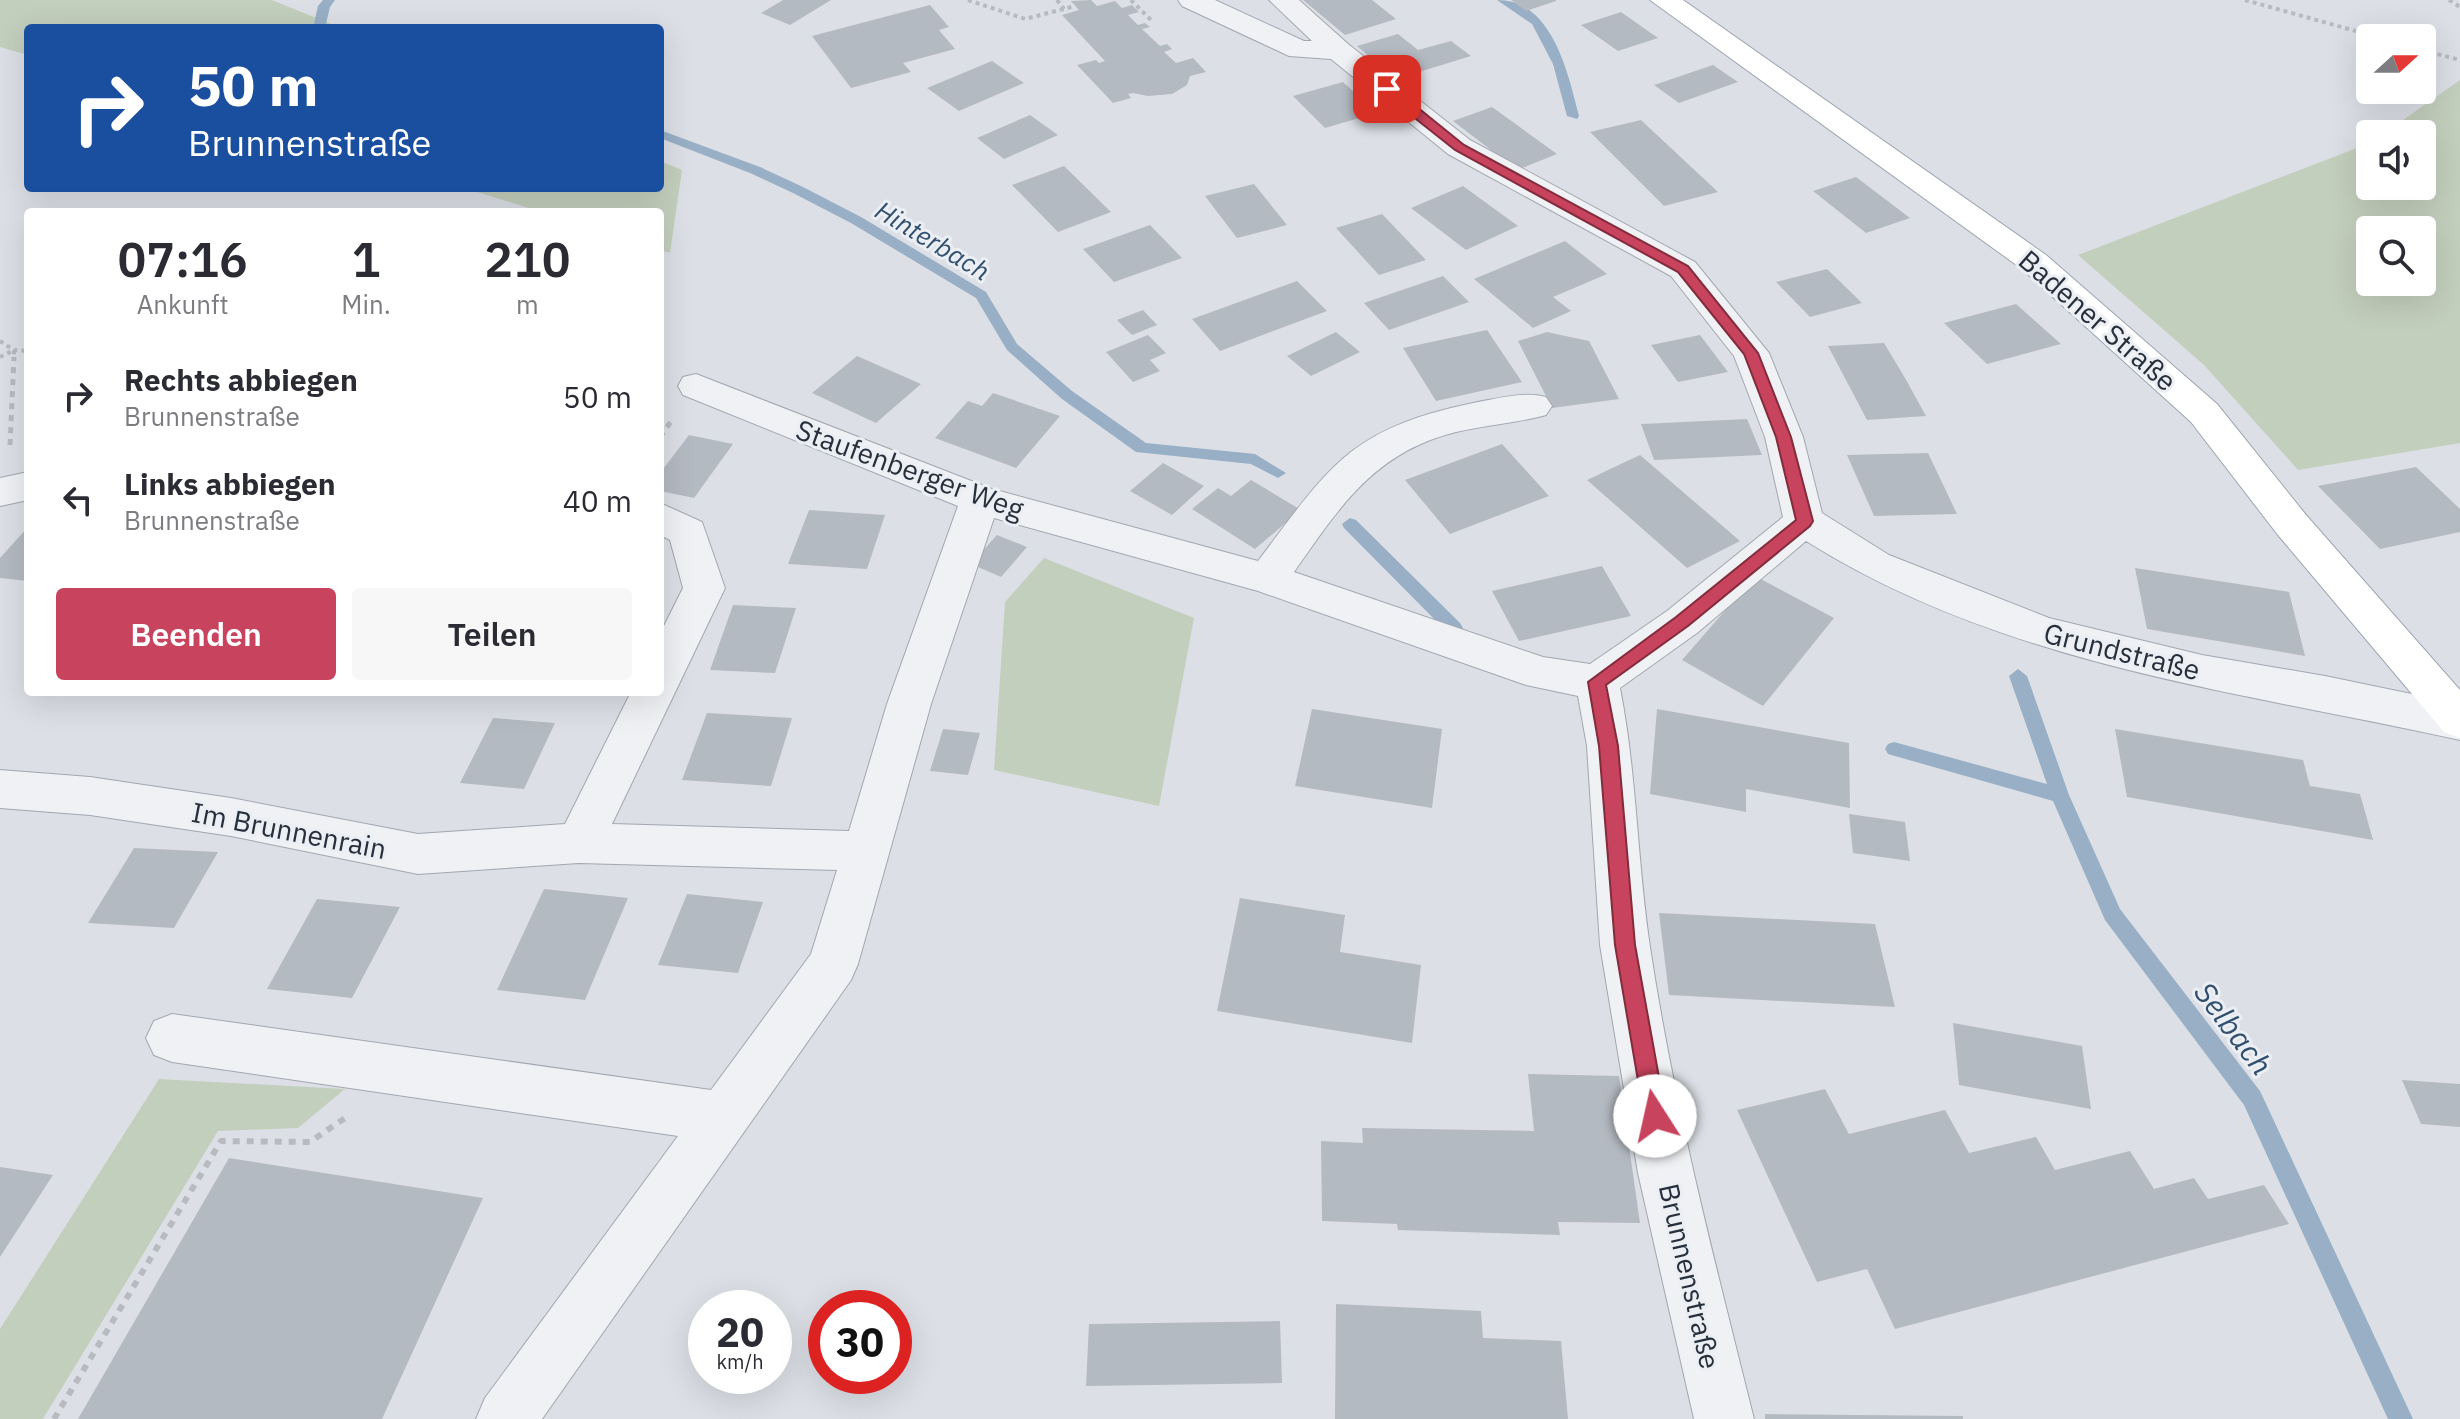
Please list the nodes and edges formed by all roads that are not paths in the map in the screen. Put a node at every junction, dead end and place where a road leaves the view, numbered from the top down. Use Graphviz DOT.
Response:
graph roads {
  1 [pos="1192,0"];
  2 [pos="1283,0"];
  3 [pos="1664,0"];
  4 [pos="1338,50"];
  5 [pos="696,386"];
  6 [pos="1533,406"];
  7 [pos="980,500"];
  8 [pos="664,519"];
  9 [pos="1804,521"];
  10 [pos="1267,579"];
  11 [pos="664,669"];
  12 [pos="1597,682"];
  13 [pos="651,696"];
  14 [pos="2460,721"];
  15 [pos="0,789"];
  16 [pos="579,843"];
  17 [pos="867,851"];
  18 [pos="172,1038"];
  19 [pos="724,1117"];
  20 [pos="506,1419"];
  21 [pos="1724,1419"];
  1 -- 4 [label="street"];
  2 -- 4 [label="street"];
  3 -- 14 [label="main road, Badener Straße"];
  4 -- 9 [label="street"];
  5 -- 7 [label="street, Staufenberger Weg"];
  6 -- 10 [label="street"];
  7 -- 10 [label="street, Staufenberger Weg"];
  7 -- 17 [label="street"];
  8 -- 11 [label="street"];
  9 -- 12 [label="street"];
  9 -- 14 [label="street, Grundstraße"];
  10 -- 12 [label="street, Staufenberger Weg"];
  12 -- 21 [label="street, Brunnenstraße"];
  13 -- 16 [label="street"];
  15 -- 16 [label="street, Im Brunnenrain"];
  16 -- 17 [label="street, Im Brunnenrain"];
  17 -- 19 [label="street"];
  18 -- 19 [label="street"];
  19 -- 20 [label="street"];
}
